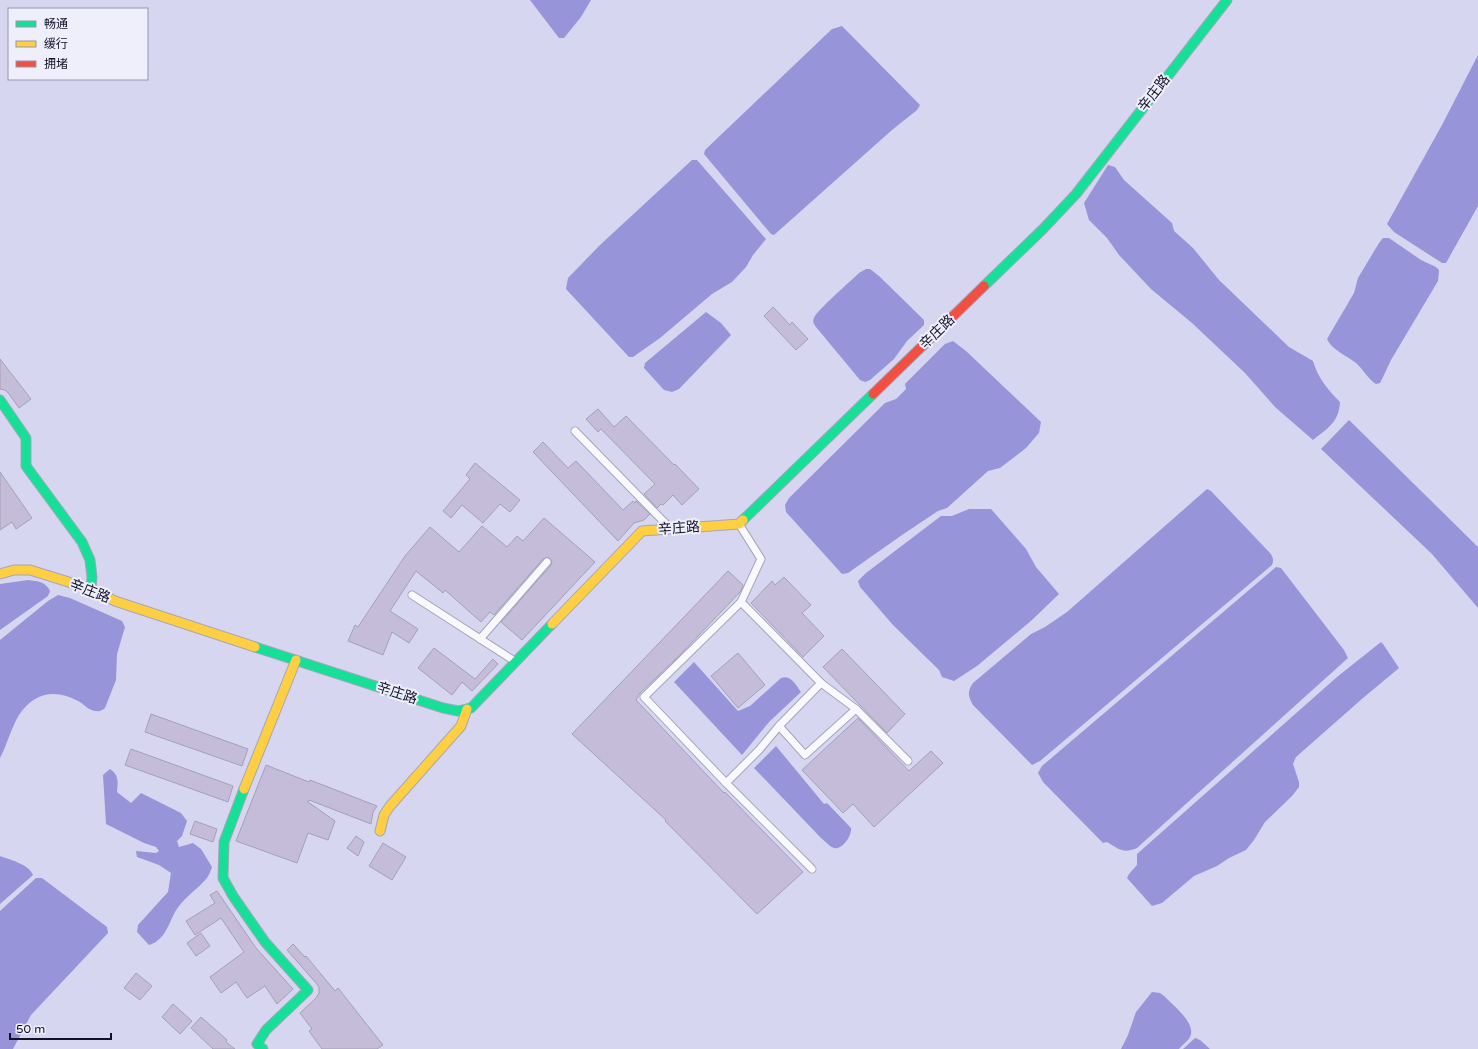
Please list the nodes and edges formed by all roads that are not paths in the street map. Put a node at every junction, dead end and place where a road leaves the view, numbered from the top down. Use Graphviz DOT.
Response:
graph roads {
  1 [pos="1227,0"];
  2 [pos="0,400"];
  3 [pos="576,431"];
  4 [pos="739,524"];
  5 [pos="670,529"];
  6 [pos="547,562"];
  7 [pos="0,574"];
  8 [pos="91,589"];
  9 [pos="412,595"];
  10 [pos="741,602"];
  11 [pos="480,639"];
  12 [pos="296,660"];
  13 [pos="516,662"];
  14 [pos="821,684"];
  15 [pos="467,709"];
  16 [pos="856,709"];
  17 [pos="779,726"];
  18 [pos="908,761"];
  19 [pos="726,783"];
  20 [pos="380,831"];
  21 [pos="812,869"];
  22 [pos="263,1049"];
  1 -- 4 [label="street, 辛庄路"];
  2 -- 8 [label="street"];
  3 -- 5 [label="lane"];
  4 -- 5 [label="street, 辛庄路"];
  4 -- 10 [label="lane"];
  5 -- 13 [label="street, 辛庄路"];
  6 -- 11 [label="lane"];
  7 -- 8 [label="street, 辛庄路"];
  8 -- 12 [label="street, 辛庄路"];
  9 -- 11 [label="lane"];
  10 -- 14 [label="lane"];
  10 -- 19 [label="lane"];
  11 -- 13 [label="lane"];
  12 -- 15 [label="street, 辛庄路"];
  12 -- 22 [label="street"];
  13 -- 15 [label="street, 辛庄路"];
  14 -- 16 [label="lane"];
  14 -- 17 [label="lane"];
  15 -- 20 [label="street"];
  16 -- 17 [label="lane"];
  16 -- 18 [label="lane"];
  17 -- 19 [label="lane"];
  19 -- 21 [label="lane"];
}
